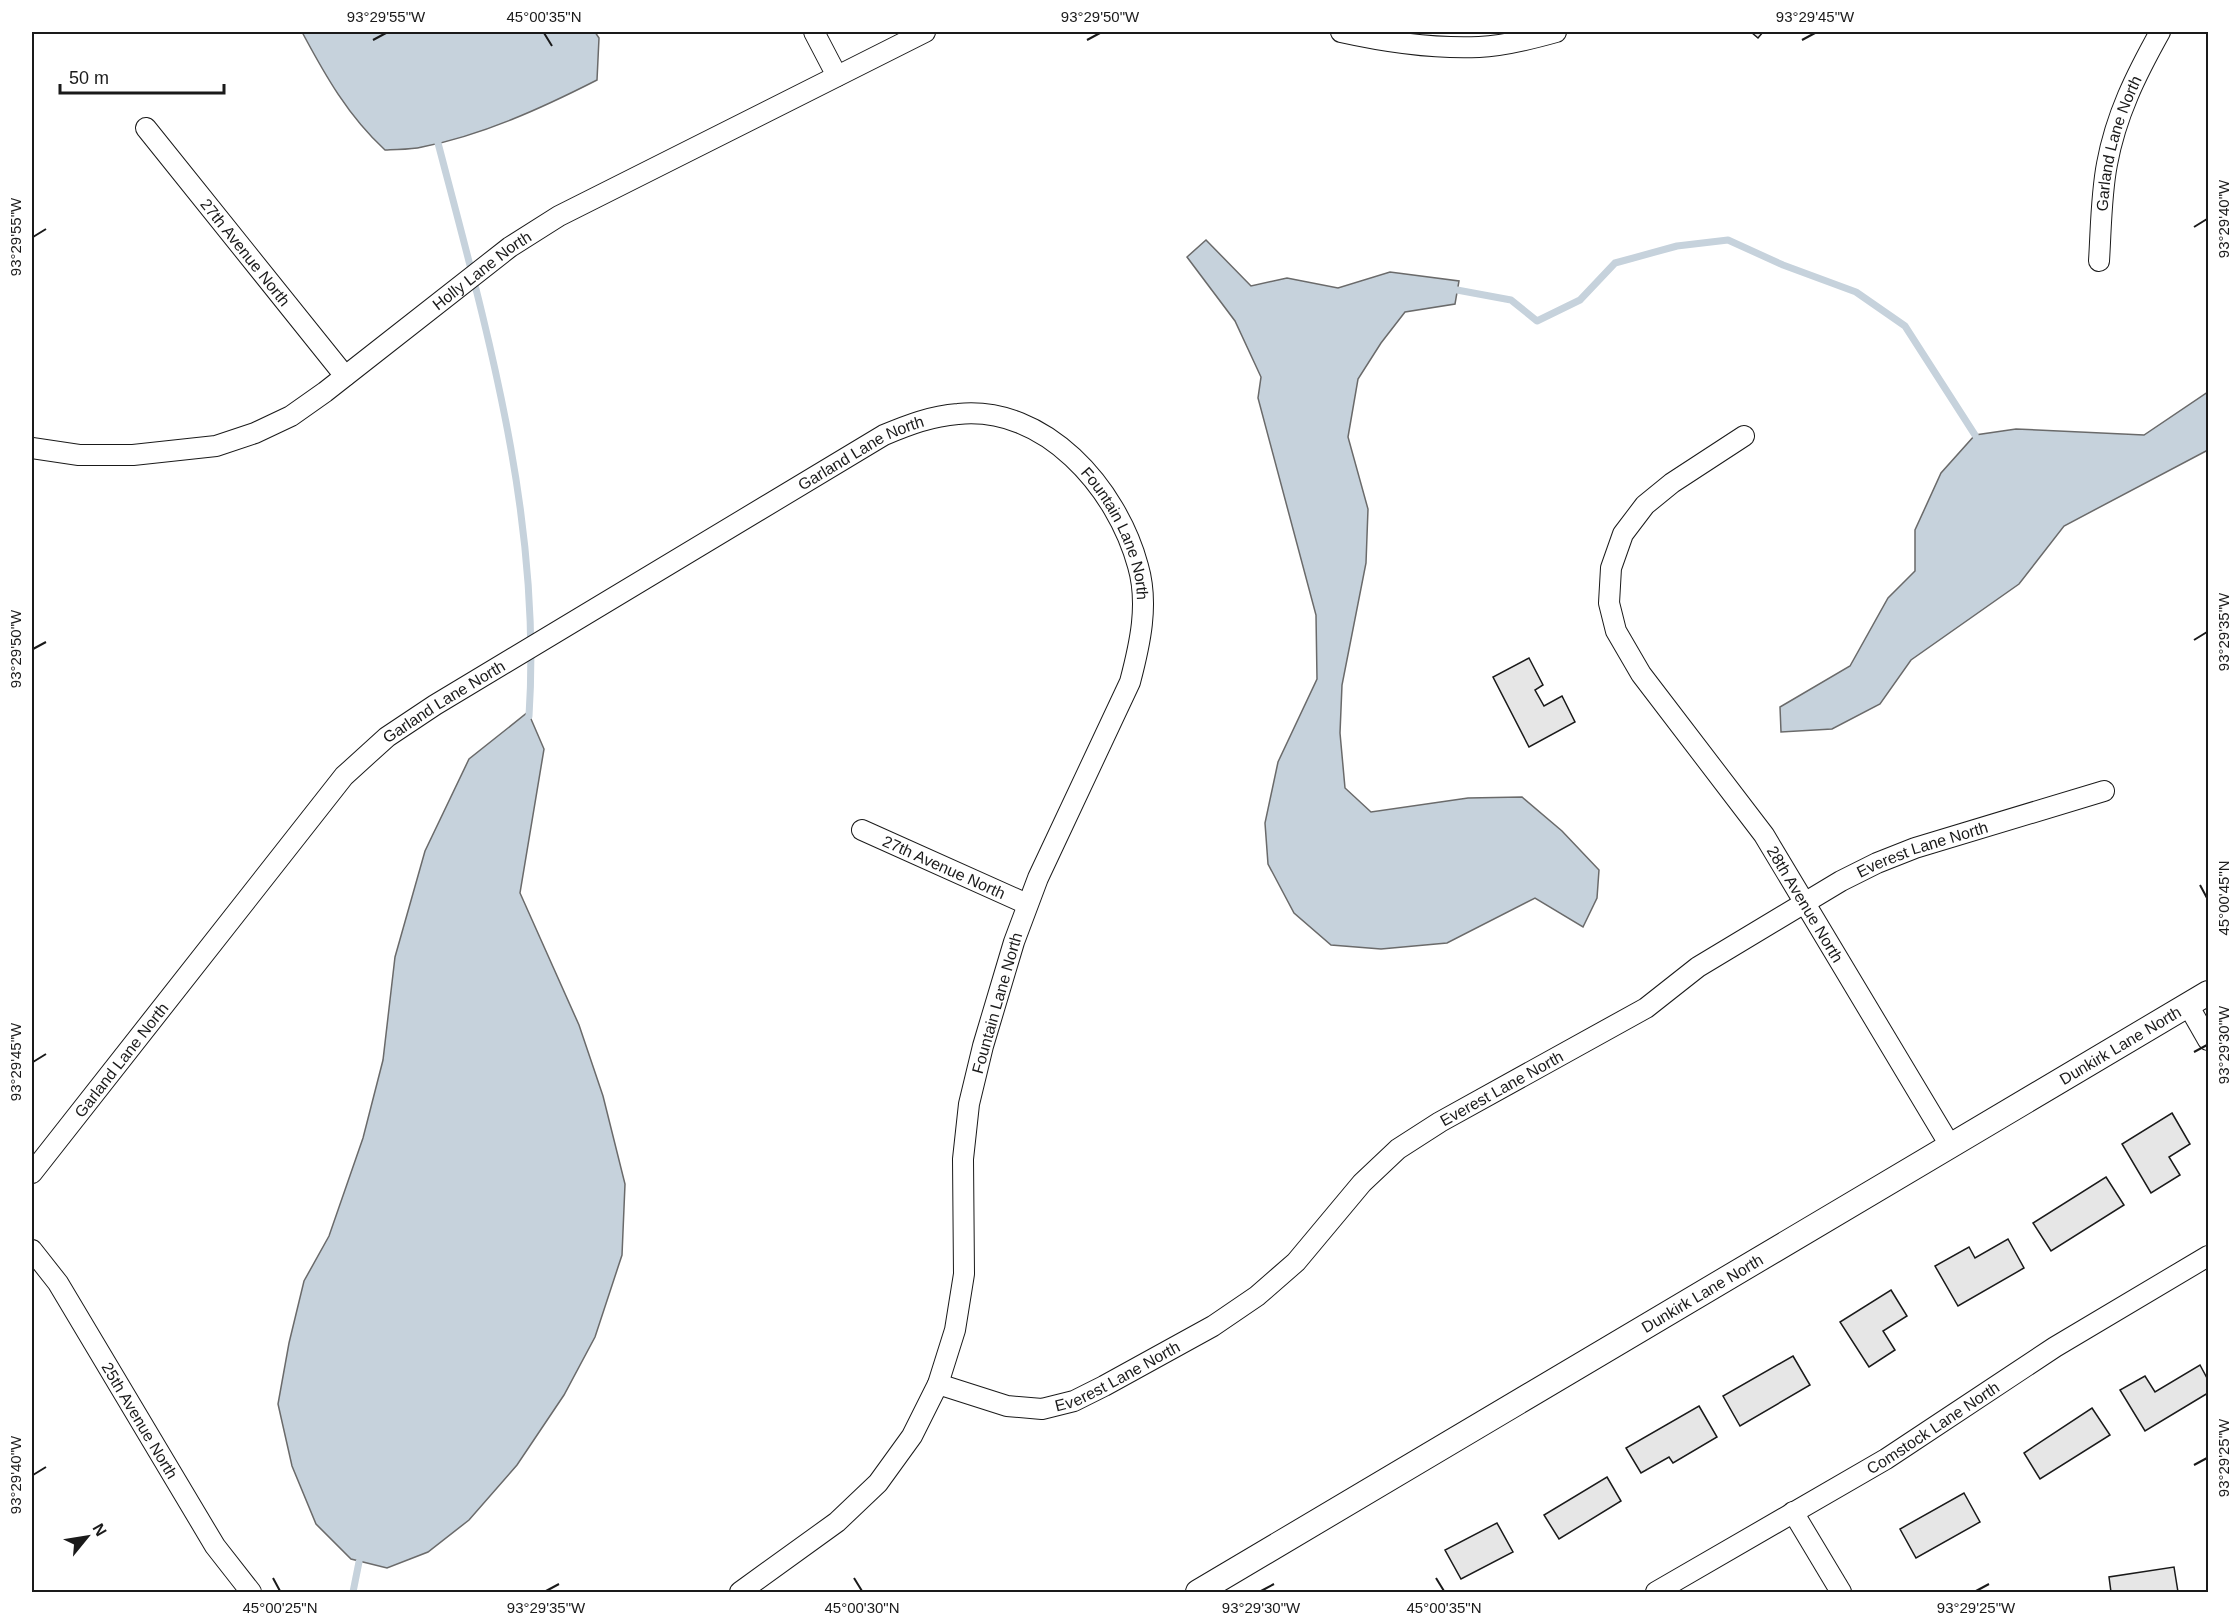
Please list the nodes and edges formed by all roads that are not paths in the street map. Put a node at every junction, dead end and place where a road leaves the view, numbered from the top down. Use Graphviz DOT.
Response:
graph roads {
  1 [pos="814,32"];
  2 [pos="926,32"];
  3 [pos="1341,32"];
  4 [pos="1556,32"];
  5 [pos="2160,32"];
  6 [pos="1479,39"];
  7 [pos="837,76"];
  8 [pos="146,128"];
  9 [pos="2099,261"];
  10 [pos="345,376"];
  11 [pos="998,416"];
  12 [pos="1744,436"];
  13 [pos="32,448"];
  14 [pos="2104,791"];
  15 [pos="862,830"];
  16 [pos="1804,903"];
  17 [pos="1027,904"];
  18 [pos="2208,993"];
  19 [pos="2188,1005"];
  20 [pos="2208,1040"];
  21 [pos="1951,1147"];
  22 [pos="32,1173"];
  23 [pos="32,1250"];
  24 [pos="2208,1256"];
  25 [pos="938,1384"];
  26 [pos="1793,1512"];
  27 [pos="251,1593"];
  28 [pos="741,1593"];
  29 [pos="1198,1593"];
  30 [pos="1656,1593"];
  31 [pos="1841,1593"];
  1 -- 7 [label="street"];
  2 -- 7 [label="street, Holly Lane North"];
  3 -- 6 [label="street"];
  4 -- 6 [label="street"];
  5 -- 9 [label="street, Garland Lane North"];
  7 -- 10 [label="street, Holly Lane North"];
  8 -- 10 [label="street, 27th Avenue North"];
  10 -- 13 [label="street, Holly Lane North"];
  11 -- 17 [label="street, Fountain Lane North"];
  11 -- 22 [label="street, Garland Lane North"];
  12 -- 16 [label="street, 28th Avenue North"];
  14 -- 16 [label="street, Everest Lane North"];
  15 -- 17 [label="street, 27th Avenue North"];
  16 -- 21 [label="street, 28th Avenue North"];
  16 -- 25 [label="street, Everest Lane North"];
  17 -- 25 [label="street, Fountain Lane North"];
  18 -- 19 [label="street, Dunkirk Lane North"];
  19 -- 20 [label="street"];
  19 -- 21 [label="street, Dunkirk Lane North"];
  21 -- 29 [label="street, Dunkirk Lane North"];
  23 -- 27 [label="street, 25th Avenue North"];
  24 -- 26 [label="street, Comstock Lane North"];
  25 -- 28 [label="street, Fountain Lane North"];
  26 -- 30 [label="street, Comstock Lane North"];
  26 -- 31 [label="street"];
}
